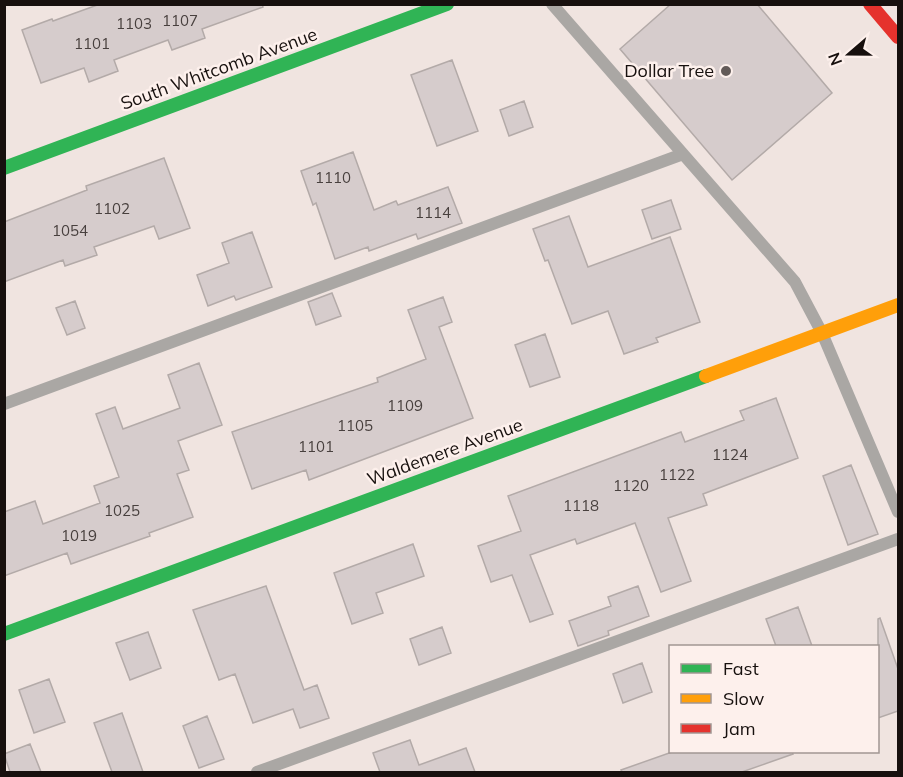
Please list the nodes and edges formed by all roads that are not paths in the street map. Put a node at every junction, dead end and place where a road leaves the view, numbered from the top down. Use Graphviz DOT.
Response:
graph roads {
  1 [pos="447,4"];
  2 [pos="552,4"];
  3 [pos="870,4"];
  4 [pos="898,37"];
  5 [pos="683,154"];
  6 [pos="4,168"];
  7 [pos="898,305"];
  8 [pos="822,333"];
  9 [pos="4,404"];
  10 [pos="898,512"];
  11 [pos="898,539"];
  12 [pos="4,634"];
  13 [pos="257,772"];
  1 -- 6 [label="street, South Whitcomb Avenue"];
  2 -- 5 [label="lane"];
  3 -- 4 [label="street"];
  5 -- 8 [label="lane"];
  5 -- 9 [label="lane"];
  7 -- 8 [label="street, Waldemere Avenue"];
  8 -- 10 [label="lane"];
  8 -- 12 [label="street, Waldemere Avenue"];
  11 -- 13 [label="lane"];
}
